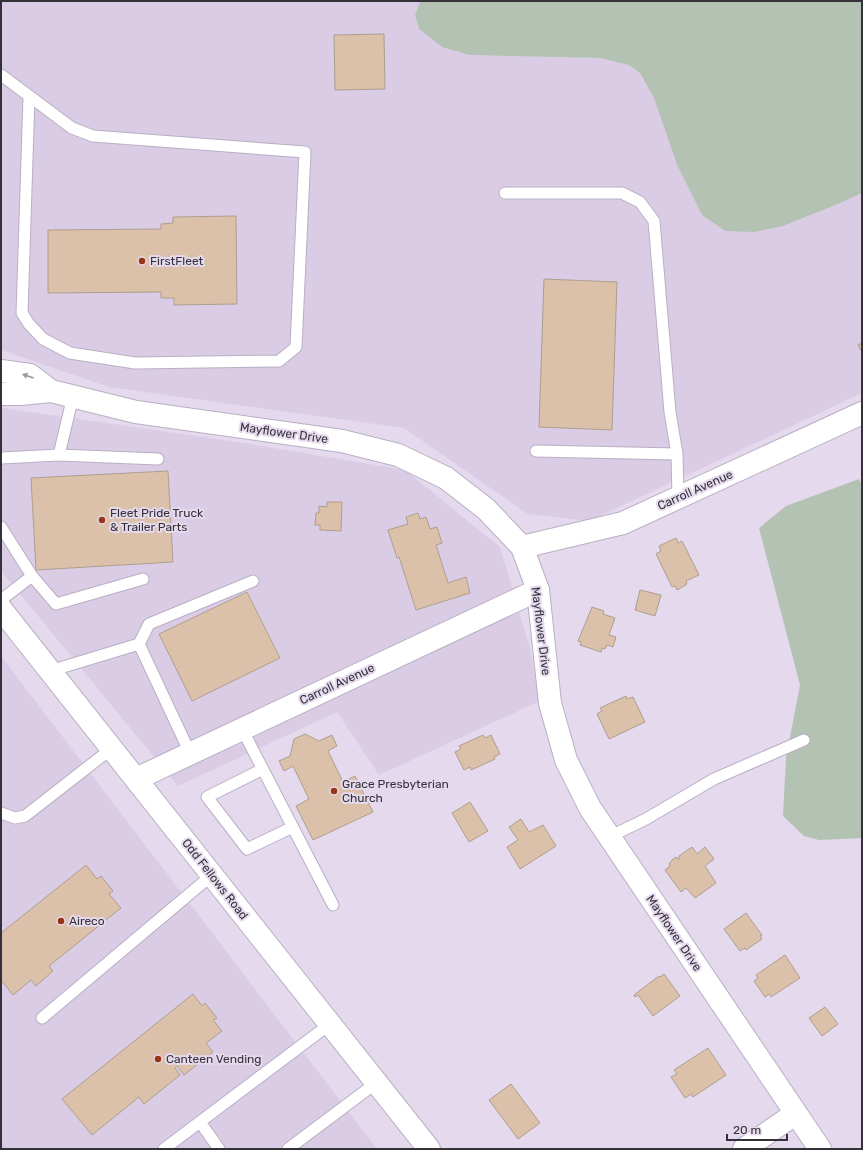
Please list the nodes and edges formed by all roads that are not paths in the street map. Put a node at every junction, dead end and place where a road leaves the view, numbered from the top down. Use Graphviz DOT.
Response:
graph roads {
  1 [pos="1,75"];
  2 [pos="29,97"];
  3 [pos="505,193"];
  4 [pos="1,371"];
  5 [pos="51,391"];
  6 [pos="1,394"];
  7 [pos="73,396"];
  8 [pos="862,413"];
  9 [pos="536,451"];
  10 [pos="676,454"];
  11 [pos="59,455"];
  12 [pos="1,458"];
  13 [pos="158,459"];
  14 [pos="678,498"];
  15 [pos="1,527"];
  16 [pos="522,546"];
  17 [pos="32,576"];
  18 [pos="143,579"];
  19 [pos="253,581"];
  20 [pos="538,590"];
  21 [pos="1,600"];
  22 [pos="1,609"];
  23 [pos="139,644"];
  24 [pos="50,670"];
  25 [pos="242,729"];
  26 [pos="804,740"];
  27 [pos="111,749"];
  28 [pos="190,753"];
  29 [pos="263,769"];
  30 [pos="136,778"];
  31 [pos="1,813"];
  32 [pos="293,827"];
  33 [pos="609,837"];
  34 [pos="212,875"];
  35 [pos="332,905"];
  36 [pos="42,1018"];
  37 [pos="330,1024"];
  38 [pos="376,1083"];
  39 [pos="795,1114"];
  40 [pos="200,1122"];
  41 [pos="164,1149"];
  42 [pos="219,1149"];
  43 [pos="288,1149"];
  44 [pos="428,1149"];
  45 [pos="744,1149"];
  46 [pos="820,1149"];
  1 -- 2 [label="lane"];
  2 -- 2 [label="lane"];
  3 -- 10 [label="lane"];
  5 -- 4 [label="street, Mayflower Drive, one-way"];
  5 -- 6 [label="street, Mayflower Drive"];
  5 -- 7 [label="street, Mayflower Drive"];
  7 -- 11 [label="lane"];
  7 -- 16 [label="street, Mayflower Drive"];
  8 -- 14 [label="street, Carroll Avenue"];
  9 -- 10 [label="lane"];
  10 -- 14 [label="lane"];
  11 -- 12 [label="lane"];
  11 -- 13 [label="lane"];
  14 -- 16 [label="street, Carroll Avenue"];
  15 -- 17 [label="lane"];
  16 -- 20 [label="street, Mayflower Drive"];
  17 -- 18 [label="lane"];
  17 -- 21 [label="lane"];
  19 -- 23 [label="lane"];
  20 -- 25 [label="street, Carroll Avenue"];
  20 -- 33 [label="street, Mayflower Drive"];
  22 -- 24 [label="street, Odd Fellows Road"];
  23 -- 24 [label="lane"];
  23 -- 28 [label="lane"];
  24 -- 27 [label="street, Odd Fellows Road"];
  25 -- 28 [label="street, Carroll Avenue"];
  25 -- 29 [label="lane"];
  26 -- 33 [label="lane"];
  27 -- 30 [label="street, Odd Fellows Road"];
  27 -- 31 [label="lane"];
  28 -- 30 [label="street, Carroll Avenue"];
  29 -- 32 [label="lane"];
  29 -- 32 [label="lane"];
  30 -- 34 [label="street, Odd Fellows Road"];
  32 -- 35 [label="lane"];
  33 -- 39 [label="street, Mayflower Drive"];
  34 -- 36 [label="lane"];
  34 -- 37 [label="street, Odd Fellows Road"];
  37 -- 38 [label="street, Odd Fellows Road"];
  37 -- 40 [label="lane"];
  38 -- 43 [label="lane"];
  38 -- 44 [label="street, Odd Fellows Road"];
  39 -- 45 [label="street"];
  39 -- 46 [label="street, Mayflower Drive"];
  40 -- 41 [label="lane"];
  40 -- 42 [label="lane"];
}
